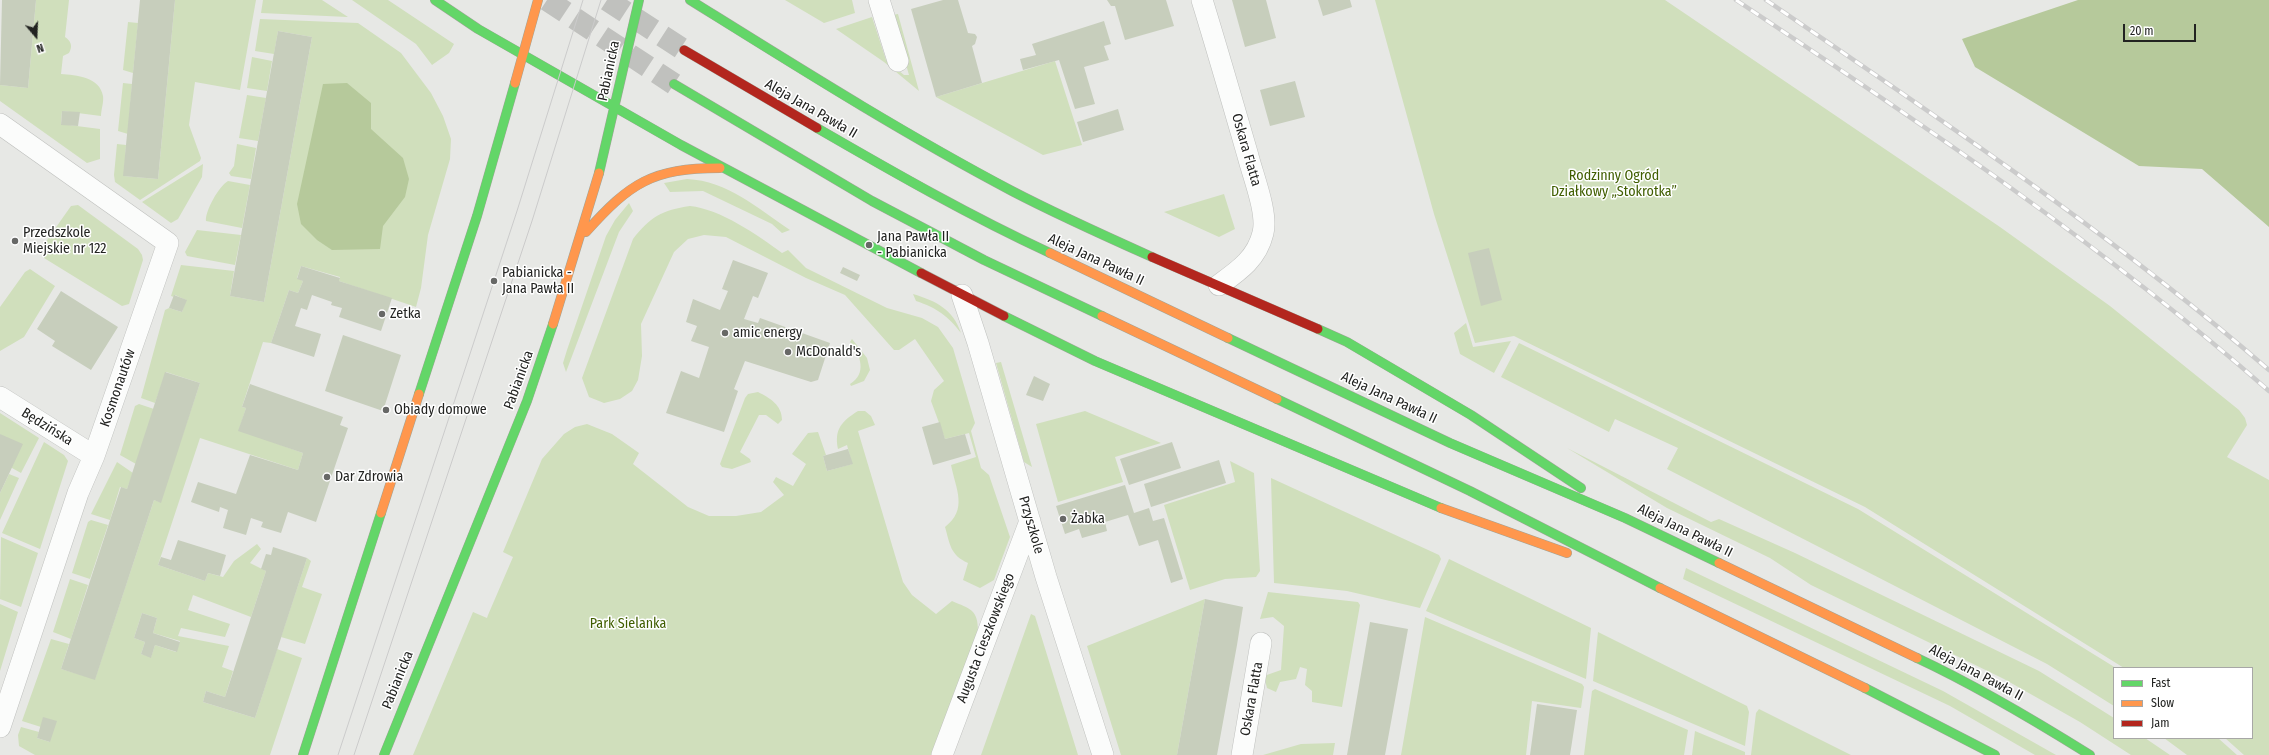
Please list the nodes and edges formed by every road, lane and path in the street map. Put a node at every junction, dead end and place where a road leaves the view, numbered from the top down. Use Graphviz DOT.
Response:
graph roads {
  1 [pos="435,0"];
  2 [pos="538,0"];
  3 [pos="638,0"];
  4 [pos="690,0"];
  5 [pos="879,0"];
  6 [pos="1202,0"];
  7 [pos="684,50"];
  8 [pos="523,54"];
  9 [pos="898,61"];
  10 [pos="674,84"];
  11 [pos="616,107"];
  12 [pos="0,124"];
  13 [pos="725,168"];
  14 [pos="581,237"];
  15 [pos="1219,285"];
  16 [pos="962,295"];
  17 [pos="0,397"];
  18 [pos="94,456"];
  19 [pos="1625,518"];
  20 [pos="1030,521"];
  21 [pos="1651,583"];
  22 [pos="1261,643"];
  23 [pos="0,727"];
  24 [pos="303,755"];
  25 [pos="384,755"];
  26 [pos="942,755"];
  27 [pos="1103,755"];
  28 [pos="1242,755"];
  29 [pos="1995,755"];
  30 [pos="2090,755"];
  1 -- 8 [label="main road"];
  2 -- 8 [label="main road"];
  3 -- 11 [label="main road, Pabianicka"];
  4 -- 15 [label="main road"];
  5 -- 9 [label="street"];
  6 -- 15 [label="street, Oskara Flatta"];
  7 -- 19 [label="main road, Aleja Jana Pawła II"];
  8 -- 11 [label="main road"];
  8 -- 24 [label="main road"];
  10 -- 21 [label="main road"];
  11 -- 13 [label="main road"];
  11 -- 14 [label="main road, Pabianicka"];
  12 -- 18 [label="street, Kosmonautów"];
  13 -- 14 [label="main road"];
  13 -- 16 [label="main road"];
  14 -- 25 [label="main road, Pabianicka"];
  15 -- 19 [label="main road"];
  16 -- 20 [label="street, Przyszkole"];
  16 -- 21 [label="main road"];
  17 -- 18 [label="street, Będzińska"];
  18 -- 23 [label="street, Kosmonautów"];
  19 -- 30 [label="main road, Aleja Jana Pawła II"];
  20 -- 26 [label="street, Augusta Cieszkowskiego"];
  20 -- 27 [label="street, Przyszkole"];
  21 -- 29 [label="main road"];
  22 -- 28 [label="street, Oskara Flatta"];
}
